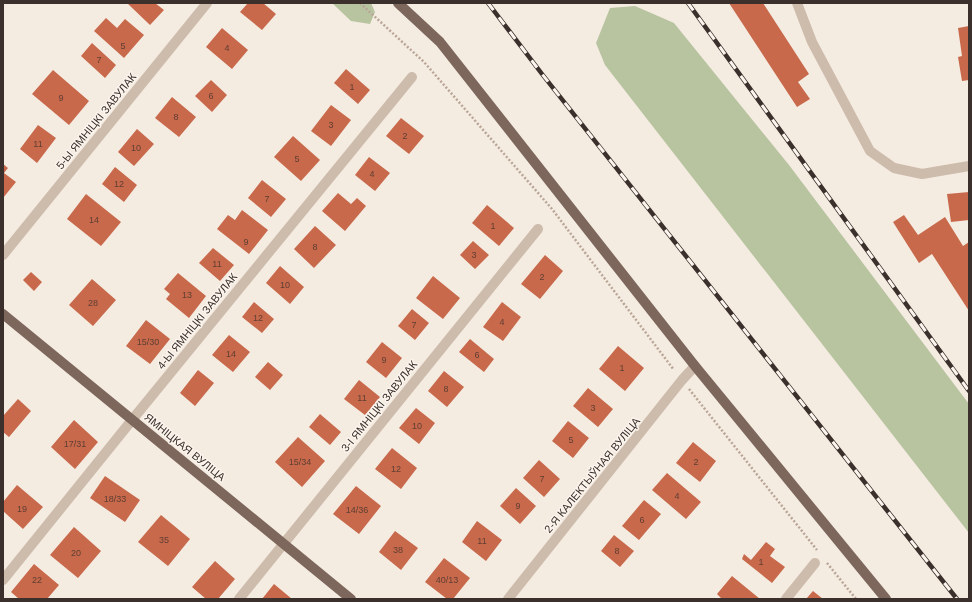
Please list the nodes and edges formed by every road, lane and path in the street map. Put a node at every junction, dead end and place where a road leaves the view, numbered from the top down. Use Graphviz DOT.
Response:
graph roads {
  1 [pos="207,3"];
  2 [pos="360,3"];
  3 [pos="398,3"];
  4 [pos="797,3"];
  5 [pos="412,78"];
  6 [pos="969,166"];
  7 [pos="538,229"];
  8 [pos="3,255"];
  9 [pos="3,314"];
  10 [pos="695,366"];
  11 [pos="682,380"];
  12 [pos="132,420"];
  13 [pos="284,544"];
  14 [pos="820,559"];
  15 [pos="3,580"];
  16 [pos="239,599"];
  17 [pos="351,599"];
  18 [pos="508,599"];
  19 [pos="786,599"];
  20 [pos="856,599"];
  21 [pos="886,599"];
  1 -- 8 [label="street, 5-Ы ЯМНІЦКІ ЗАВУЛАК"];
  2 -- 11 [label="path"];
  3 -- 10 [label="main road"];
  4 -- 6 [label="street"];
  5 -- 12 [label="street, 4-Ы ЯМНІЦКІ ЗАВУЛАК"];
  7 -- 13 [label="street, 3-І ЯМНІЦКІ ЗАВУЛАК"];
  9 -- 12 [label="main road, ЯМНІЦКАЯ ВУЛІЦА"];
  10 -- 11 [label="street, 2-Я КАЛЕКТЫЎНАЯ ВУЛІЦА"];
  10 -- 21 [label="main road"];
  11 -- 14 [label="path"];
  11 -- 18 [label="street, 2-Я КАЛЕКТЫЎНАЯ ВУЛІЦА"];
  12 -- 13 [label="main road, ЯМНІЦКАЯ ВУЛІЦА"];
  12 -- 15 [label="street, 4-Ы ЯМНІЦКІ ЗАВУЛАК"];
  13 -- 16 [label="street, 3-І ЯМНІЦКІ ЗАВУЛАК"];
  13 -- 17 [label="main road, ЯМНІЦКАЯ ВУЛІЦА"];
  14 -- 19 [label="street"];
  14 -- 20 [label="path"];
}
